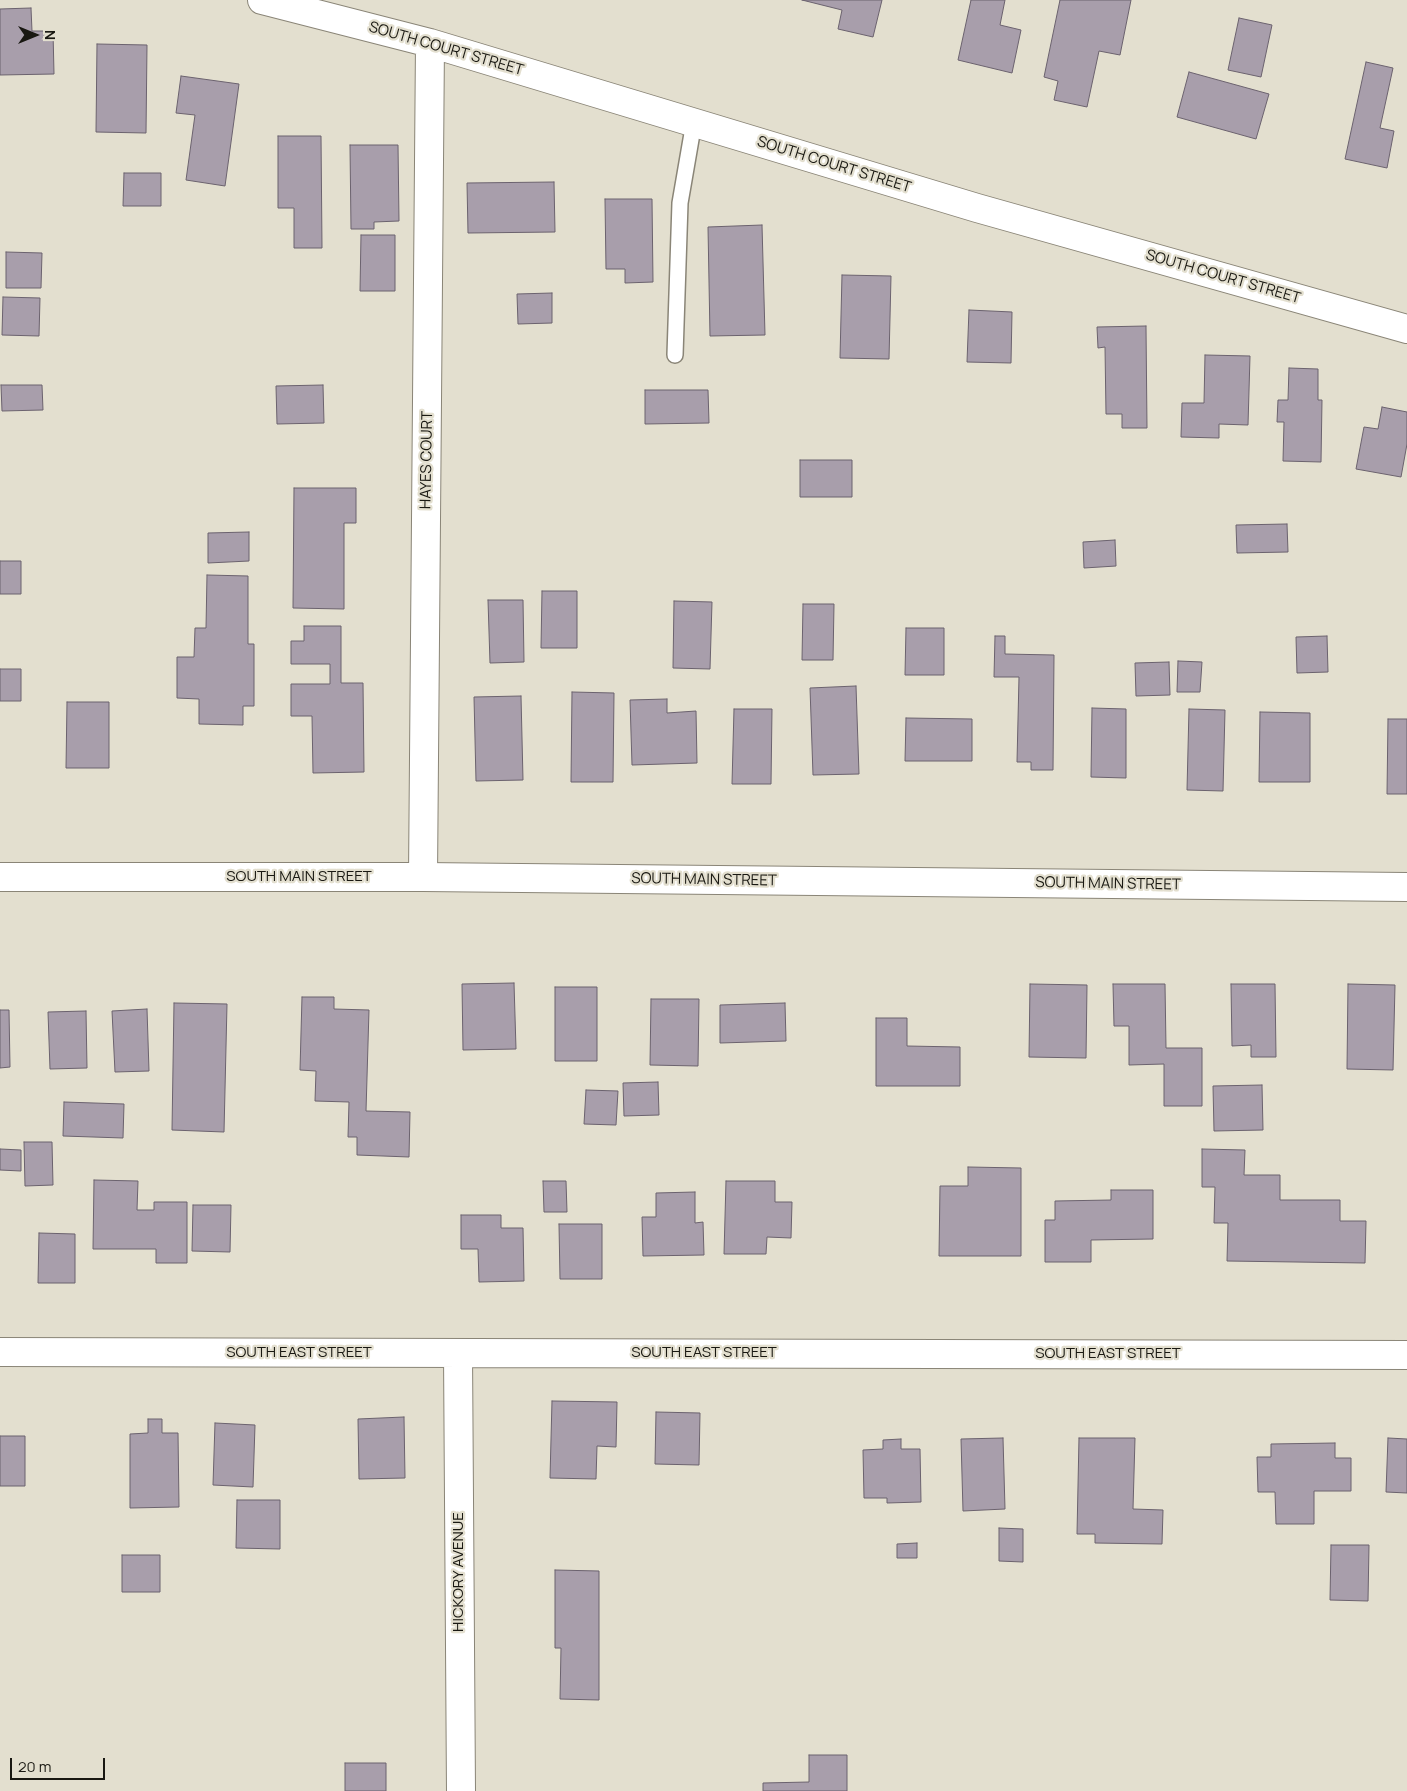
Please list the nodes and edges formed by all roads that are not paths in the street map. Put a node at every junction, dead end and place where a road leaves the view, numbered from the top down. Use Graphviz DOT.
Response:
graph roads {
  1 [pos="262,0"];
  2 [pos="430,43"];
  3 [pos="694,122"];
  4 [pos="1407,329"];
  5 [pos="675,355"];
  6 [pos="0,877"];
  7 [pos="423,877"];
  8 [pos="1407,886"];
  9 [pos="0,1352"];
  10 [pos="458,1353"];
  11 [pos="1407,1355"];
  12 [pos="461,1791"];
  1 -- 2 [label="street, SOUTH COURT STREET"];
  2 -- 3 [label="street, SOUTH COURT STREET"];
  2 -- 7 [label="street, HAYES COURT"];
  3 -- 4 [label="street, SOUTH COURT STREET"];
  3 -- 5 [label="lane"];
  6 -- 7 [label="street, SOUTH MAIN STREET"];
  7 -- 8 [label="street, SOUTH MAIN STREET"];
  9 -- 10 [label="street, SOUTH EAST STREET"];
  10 -- 11 [label="street, SOUTH EAST STREET"];
  10 -- 12 [label="street, HICKORY AVENUE"];
}
